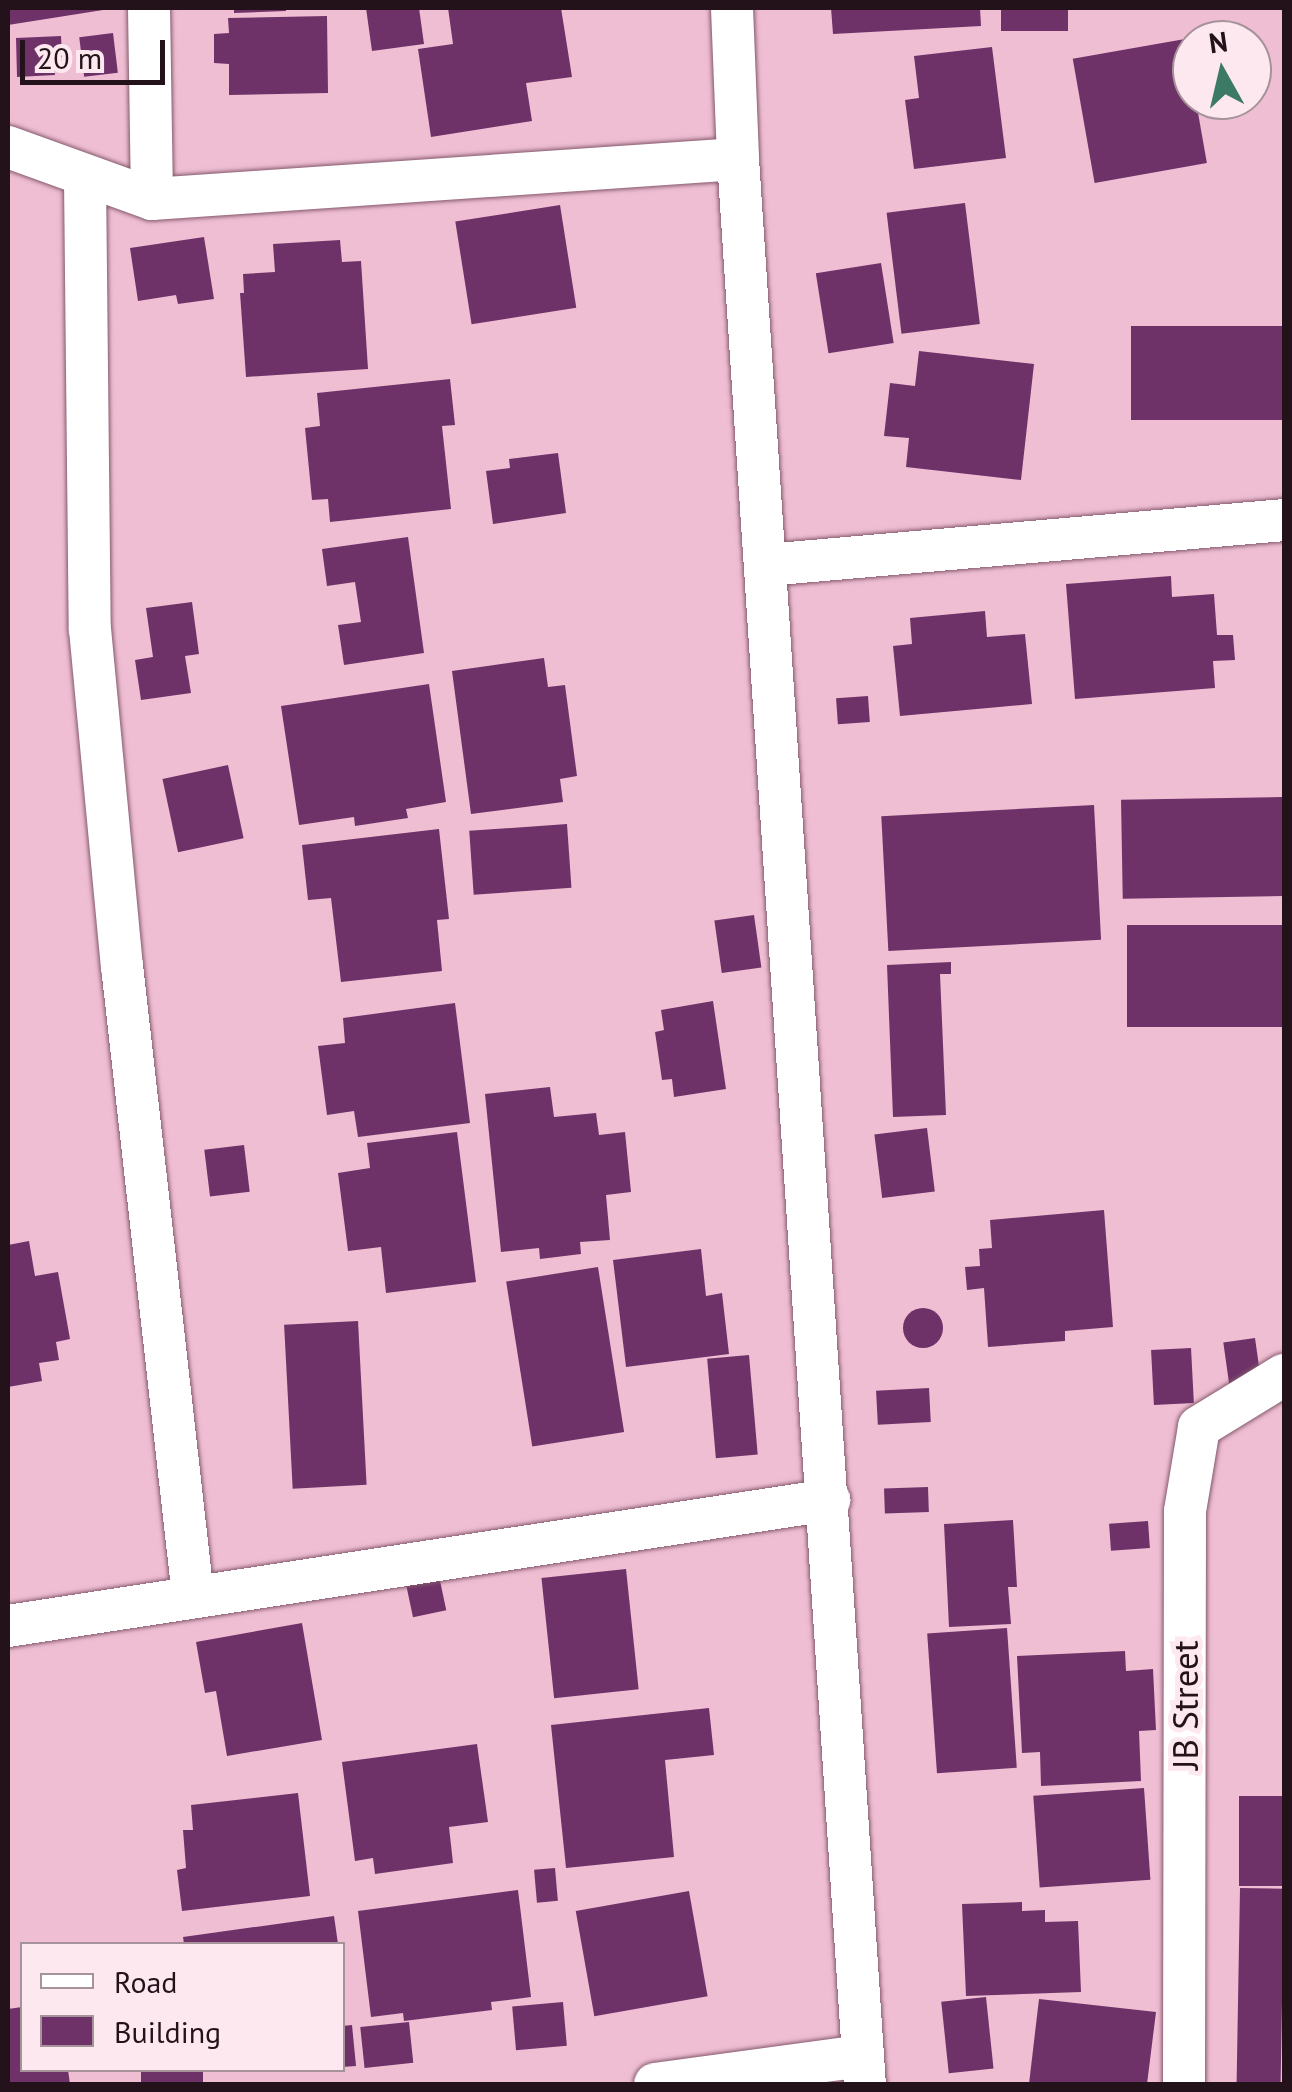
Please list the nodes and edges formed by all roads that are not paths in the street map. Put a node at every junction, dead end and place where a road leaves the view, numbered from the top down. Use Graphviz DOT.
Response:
graph roads {
  1 [pos="149,8"];
  2 [pos="732,8"];
  3 [pos="8,147"];
  4 [pos="738,160"];
  5 [pos="85,178"];
  6 [pos="152,199"];
  7 [pos="1284,520"];
  8 [pos="766,566"];
  9 [pos="1284,1375"];
  10 [pos="829,1500"];
  11 [pos="193,1596"];
  12 [pos="8,1626"];
  13 [pos="864,2070"];
  14 [pos="655,2084"];
  15 [pos="1184,2084"];
  1 -- 6 [label="street"];
  2 -- 4 [label="street"];
  3 -- 5 [label="street"];
  4 -- 6 [label="street"];
  4 -- 8 [label="street"];
  5 -- 6 [label="street"];
  5 -- 11 [label="street"];
  7 -- 8 [label="street"];
  8 -- 10 [label="street"];
  9 -- 15 [label="street, JB Street"];
  10 -- 11 [label="street"];
  10 -- 13 [label="street"];
  11 -- 12 [label="street"];
  13 -- 14 [label="street"];
}
